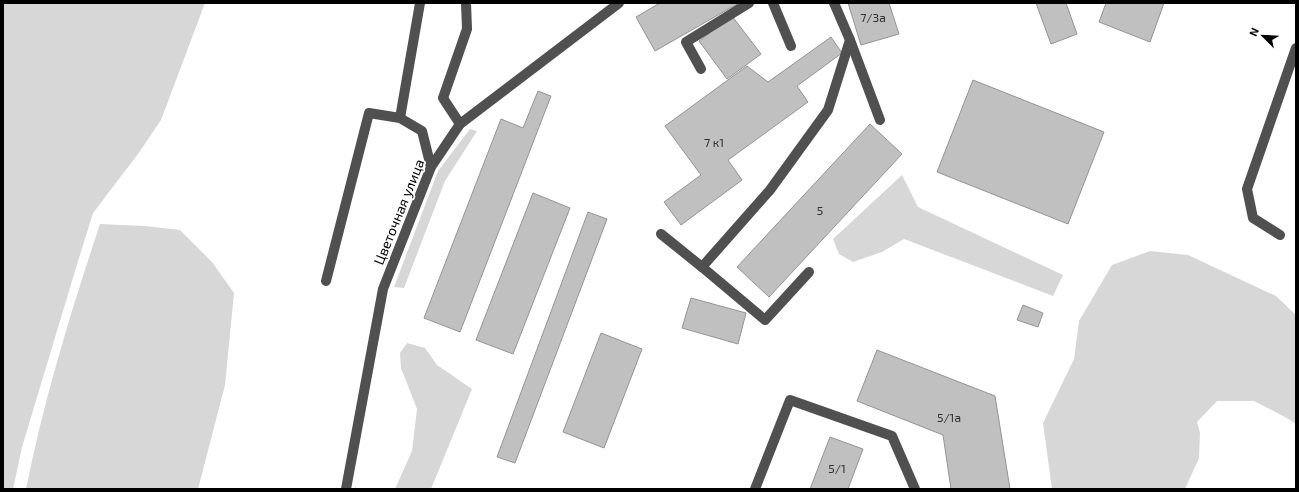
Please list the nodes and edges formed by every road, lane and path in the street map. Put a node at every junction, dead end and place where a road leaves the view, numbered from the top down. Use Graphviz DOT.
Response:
graph roads {
  1 [pos="420,3"];
  2 [pos="466,3"];
  3 [pos="619,3"];
  4 [pos="749,3"];
  5 [pos="772,3"];
  6 [pos="834,3"];
  7 [pos="850,40"];
  8 [pos="792,46"];
  9 [pos="1296,48"];
  10 [pos="701,69"];
  11 [pos="400,118"];
  12 [pos="880,120"];
  13 [pos="460,124"];
  14 [pos="431,167"];
  15 [pos="661,234"];
  16 [pos="1280,235"];
  17 [pos="702,267"];
  18 [pos="809,272"];
  19 [pos="326,281"];
  20 [pos="346,489"];
  21 [pos="755,489"];
  22 [pos="915,489"];
  1 -- 11 [label="street"];
  2 -- 13 [label="street"];
  3 -- 13 [label="street, Цветочная улица"];
  4 -- 10 [label="street"];
  5 -- 8 [label="street"];
  6 -- 7 [label="street"];
  7 -- 12 [label="street"];
  7 -- 17 [label="street"];
  9 -- 16 [label="street"];
  11 -- 14 [label="street"];
  11 -- 19 [label="street"];
  13 -- 14 [label="street, Цветочная улица"];
  14 -- 20 [label="street, Цветочная улица"];
  15 -- 17 [label="street"];
  17 -- 18 [label="street"];
  21 -- 22 [label="street"];
}
